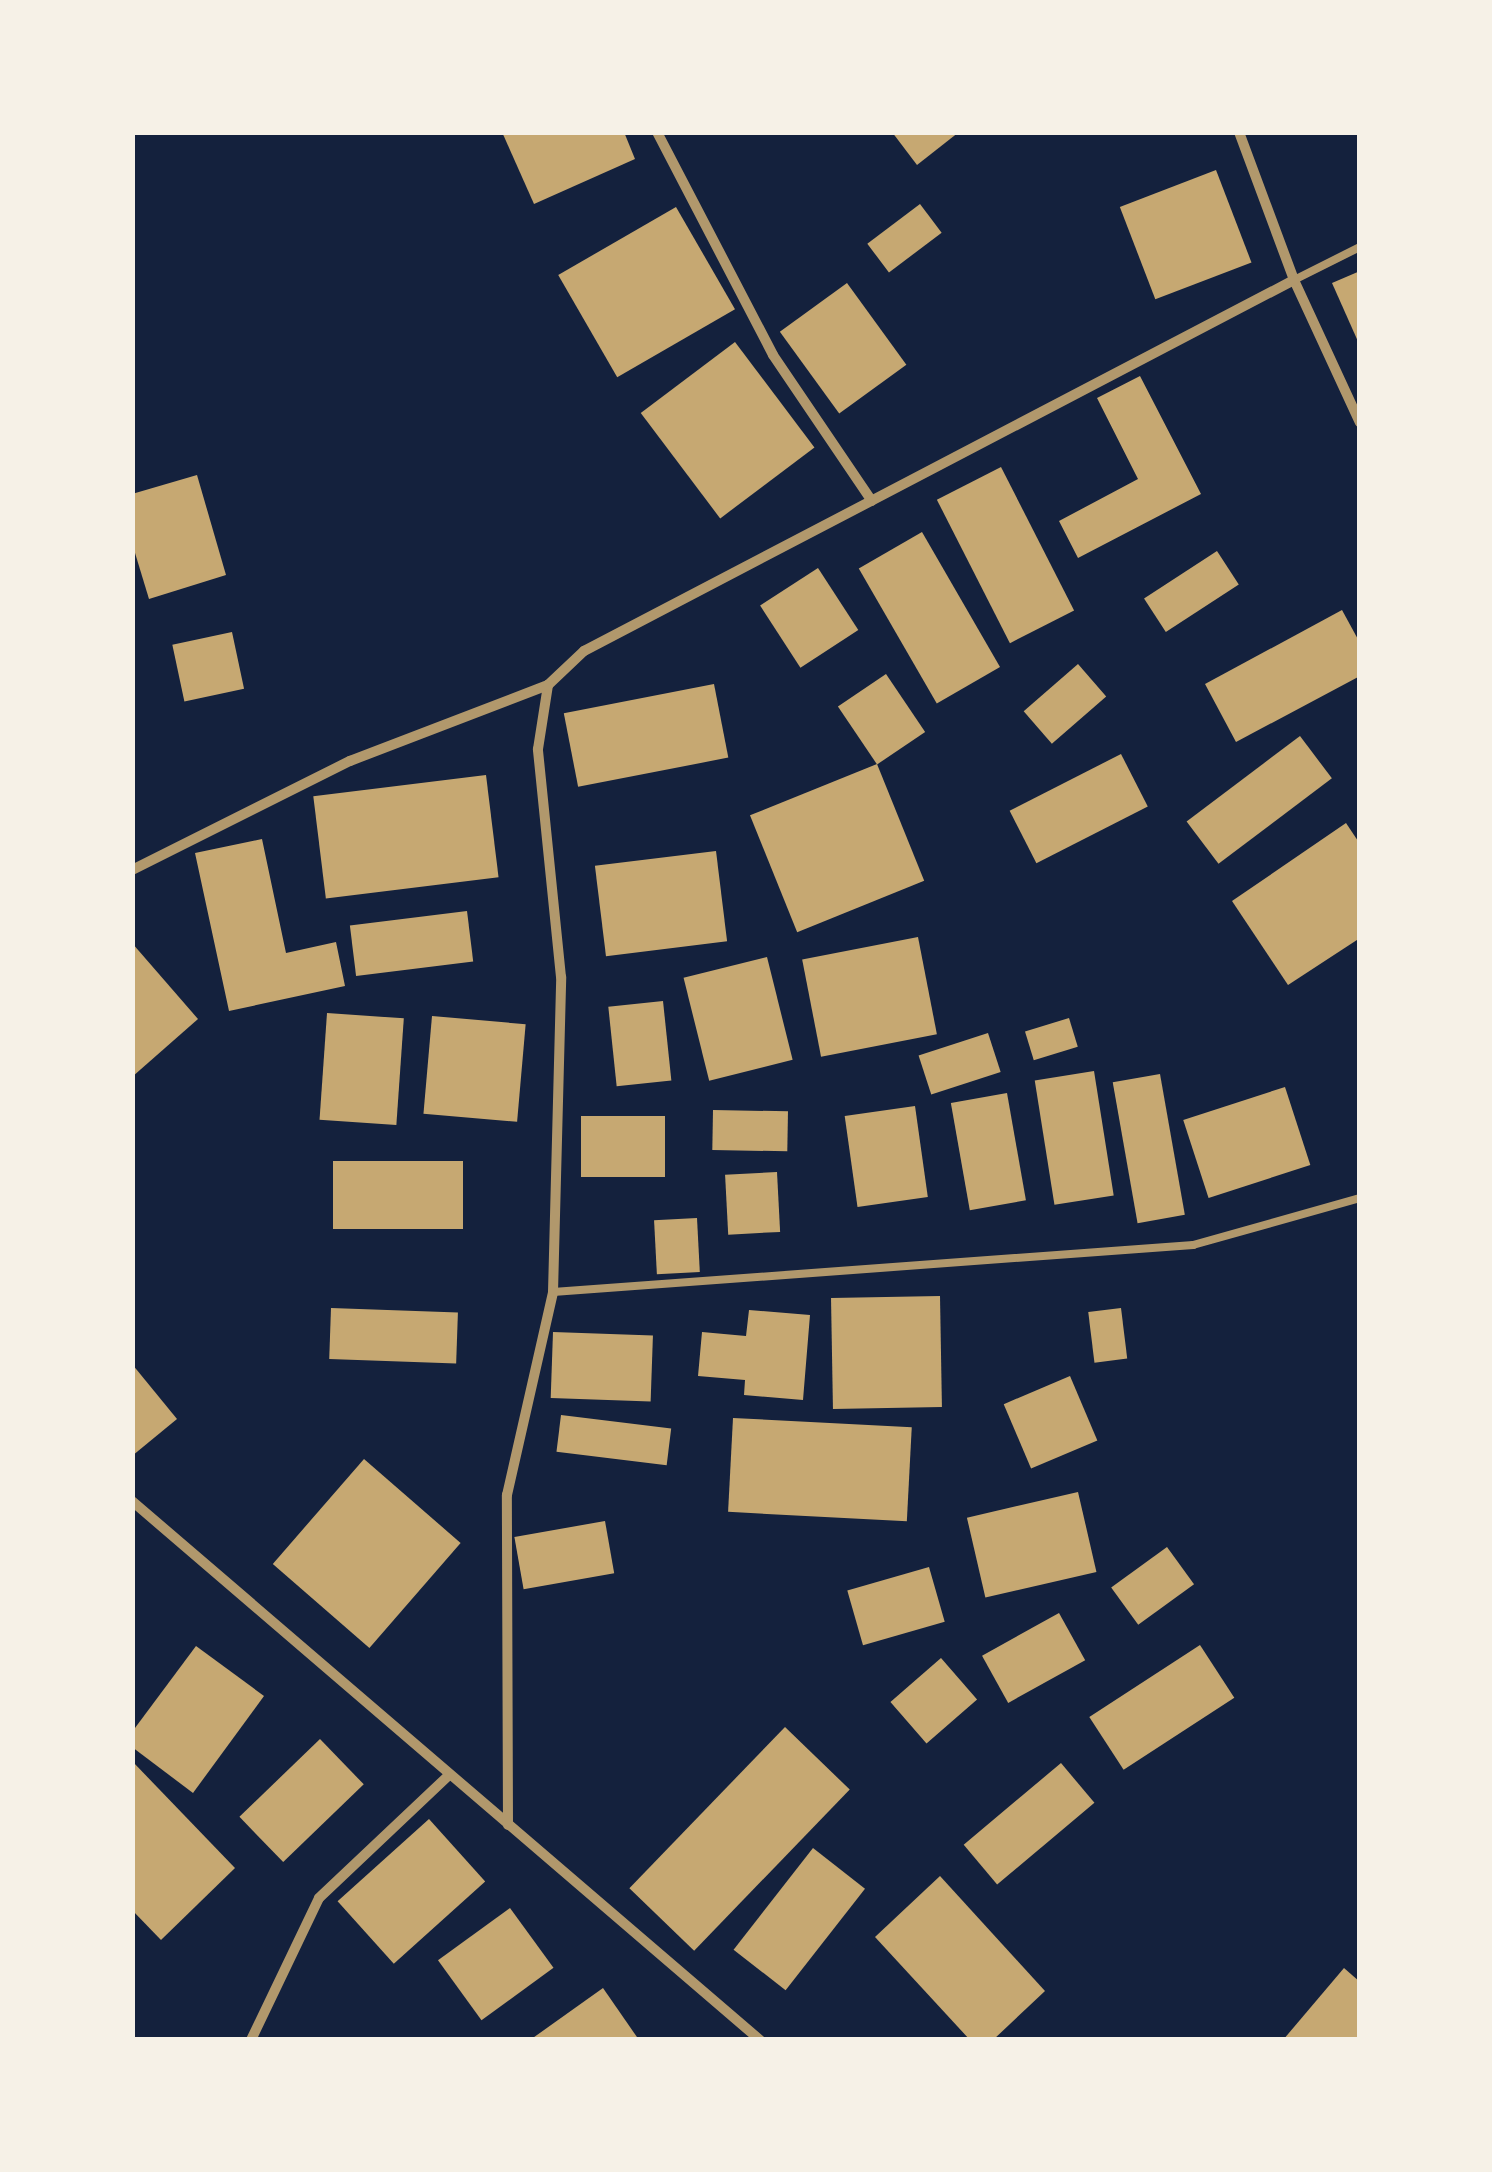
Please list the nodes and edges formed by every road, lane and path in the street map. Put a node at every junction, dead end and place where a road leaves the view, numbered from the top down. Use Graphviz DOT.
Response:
graph roads {
  1 [pos="657,132"];
  2 [pos="1240,132"];
  3 [pos="1360,247"];
  4 [pos="1294,280"];
  5 [pos="1360,423"];
  6 [pos="872,501"];
  7 [pos="548,685"];
  8 [pos="132,870"];
  9 [pos="1360,1198"];
  10 [pos="553,1292"];
  11 [pos="134,1507"];
  12 [pos="450,1774"];
  13 [pos="508,1825"];
  14 [pos="251,2040"];
  15 [pos="760,2040"];
  1 -- 6 [label="street"];
  2 -- 4 [label="street"];
  3 -- 4 [label="lane"];
  4 -- 5 [label="street"];
  4 -- 6 [label="street"];
  6 -- 7 [label="street"];
  7 -- 8 [label="street"];
  7 -- 10 [label="street"];
  9 -- 10 [label="lane"];
  10 -- 13 [label="street"];
  11 -- 12 [label="street"];
  12 -- 13 [label="street"];
  12 -- 14 [label="street"];
  13 -- 15 [label="street"];
}
